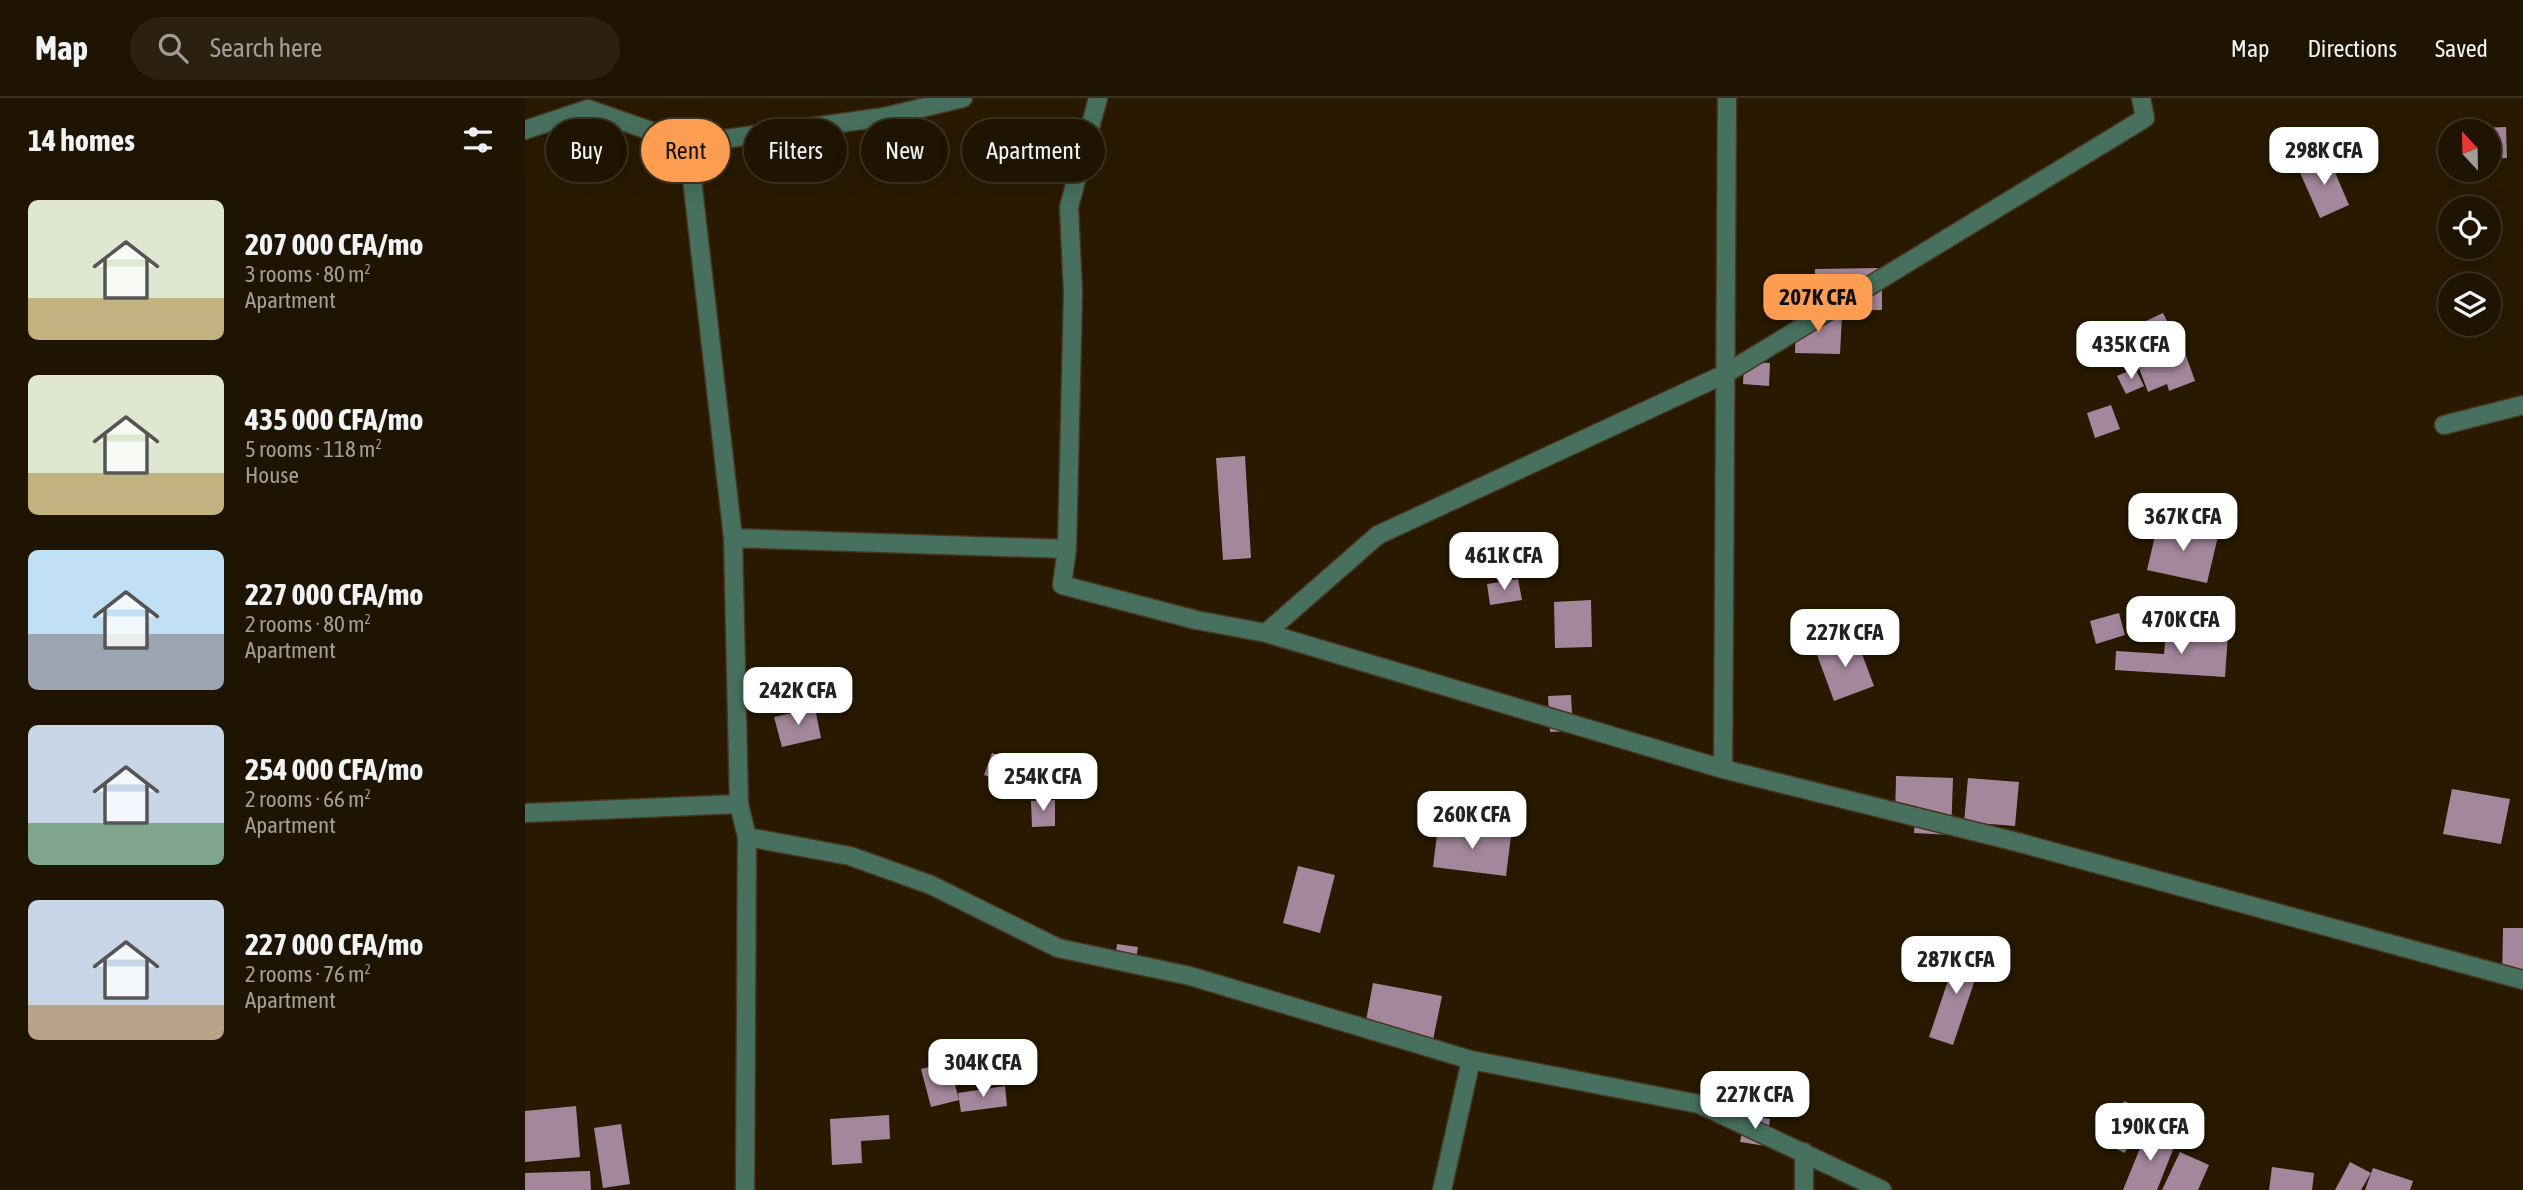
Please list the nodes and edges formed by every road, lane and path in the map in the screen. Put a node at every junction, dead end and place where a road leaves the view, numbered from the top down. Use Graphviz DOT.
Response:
graph roads {
  1 [pos="963,98"];
  2 [pos="1098,98"];
  3 [pos="1727,98"];
  4 [pos="2141,98"];
  5 [pos="592,104"];
  6 [pos="641,124"];
  7 [pos="525,130"];
  8 [pos="730,138"];
  9 [pos="692,182"];
  10 [pos="1724,374"];
  11 [pos="2523,405"];
  12 [pos="2444,425"];
  13 [pos="733,538"];
  14 [pos="1067,549"];
  15 [pos="1266,633"];
  16 [pos="1724,769"];
  17 [pos="739,804"];
  18 [pos="525,813"];
  19 [pos="747,837"];
  20 [pos="2523,980"];
  21 [pos="1471,1060"];
  22 [pos="1804,1152"];
  23 [pos="745,1190"];
  24 [pos="1442,1190"];
  25 [pos="1804,1190"];
  26 [pos="1882,1190"];
  1 -- 8 [label="street"];
  2 -- 14 [label="street"];
  3 -- 10 [label="street"];
  4 -- 10 [label="street"];
  5 -- 6 [label="street"];
  5 -- 7 [label="street"];
  9 -- 13 [label="street"];
  10 -- 15 [label="street"];
  10 -- 16 [label="street"];
  11 -- 12 [label="street"];
  13 -- 14 [label="street"];
  13 -- 17 [label="street"];
  14 -- 15 [label="street"];
  15 -- 16 [label="street"];
  16 -- 20 [label="street"];
  17 -- 18 [label="street"];
  17 -- 19 [label="street"];
  19 -- 21 [label="street"];
  19 -- 23 [label="street"];
  21 -- 22 [label="street"];
  21 -- 24 [label="street"];
  22 -- 25 [label="street"];
  22 -- 26 [label="street"];
}
